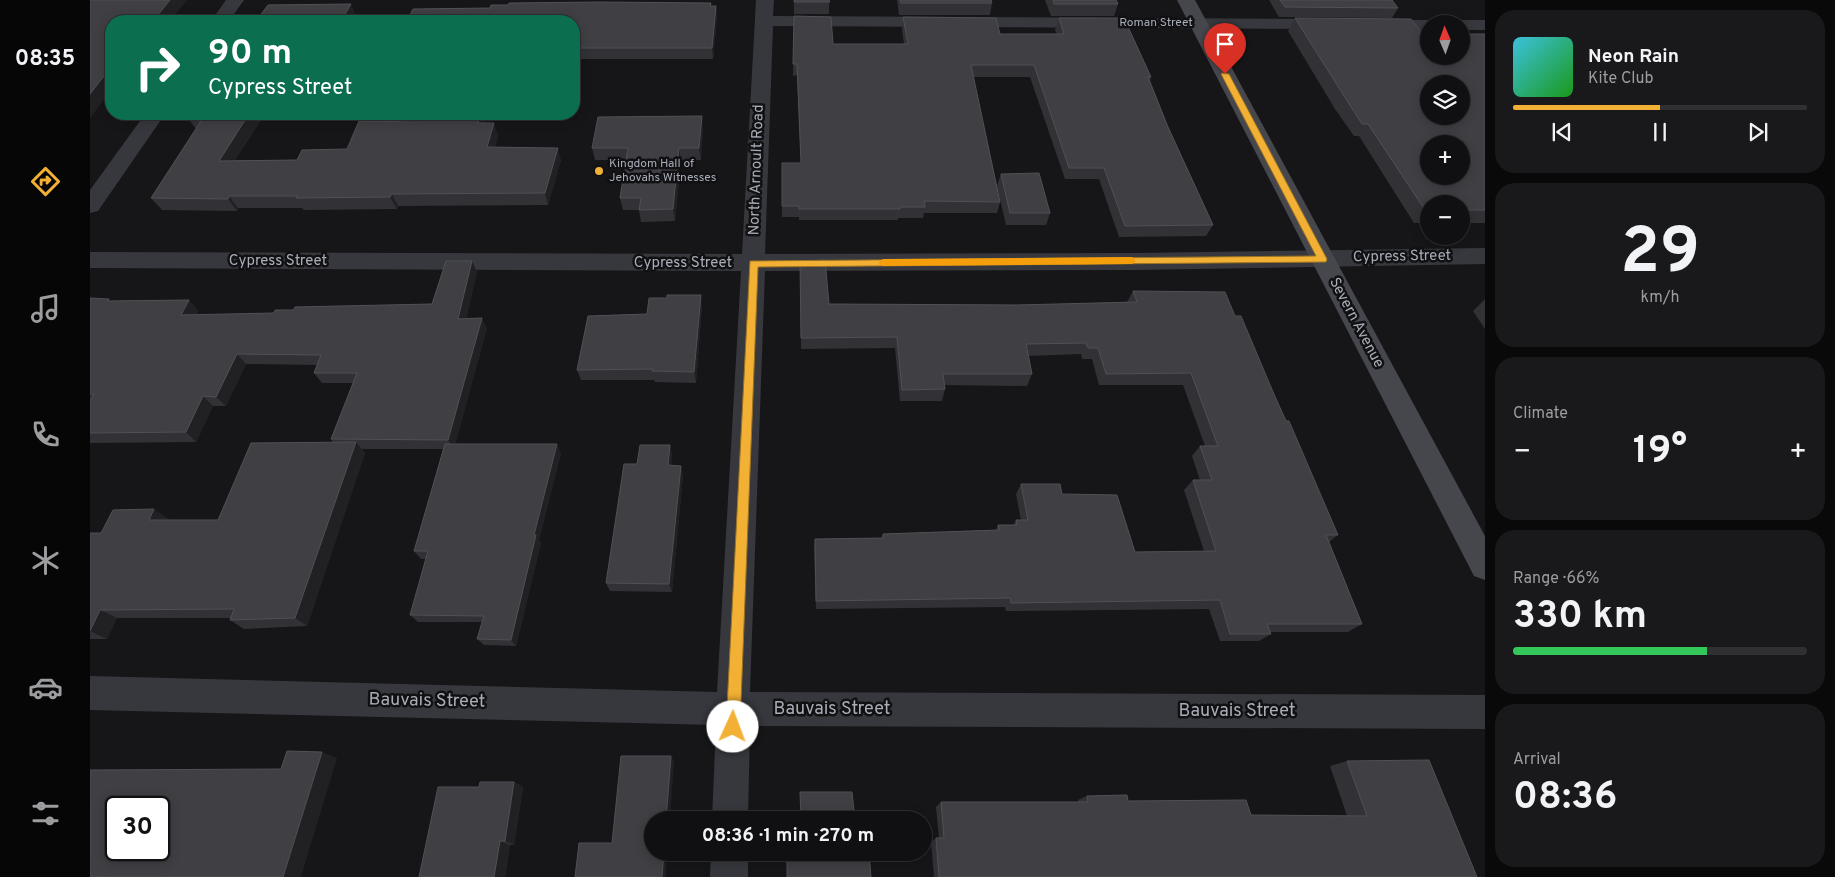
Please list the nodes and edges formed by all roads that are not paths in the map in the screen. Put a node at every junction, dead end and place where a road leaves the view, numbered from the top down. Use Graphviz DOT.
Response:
graph roads {
  1 [pos="235,0"];
  2 [pos="1186,0"];
  3 [pos="764,10"];
  4 [pos="224,15"];
  5 [pos="1199,24"];
  6 [pos="1342,24"];
  7 [pos="1362,24"];
  8 [pos="1420,25"];
  9 [pos="1470,25"];
  10 [pos="1485,25"];
  11 [pos="151,120"];
  12 [pos="90,206"];
  13 [pos="1485,256"];
  14 [pos="1322,259"];
  15 [pos="90,260"];
  16 [pos="753,264"];
  17 [pos="1485,566"];
  18 [pos="90,693"];
  19 [pos="733,709"];
  20 [pos="1485,712"];
  21 [pos="730,811"];
  22 [pos="730,861"];
  23 [pos="729,877"];
  1 -- 4 [label="street"];
  2 -- 5 [label="street, Severn Avenue"];
  3 -- 5 [label="street, Roman Street"];
  3 -- 16 [label="street, North Arnoult Road"];
  5 -- 6 [label="street, Roman Street"];
  5 -- 14 [label="street, Severn Avenue"];
  7 -- 8 [label="street"];
  9 -- 10 [label="street"];
  11 -- 12 [label="street"];
  13 -- 14 [label="street, Cypress Street"];
  14 -- 16 [label="street, Cypress Street"];
  14 -- 17 [label="street, Severn Avenue"];
  15 -- 16 [label="street, Cypress Street"];
  16 -- 19 [label="street, North Arnoult Road"];
  18 -- 19 [label="street, Bauvais Street"];
  19 -- 20 [label="street, Bauvais Street"];
  19 -- 21 [label="street, North Arnoult Road"];
  22 -- 23 [label="street"];
}
